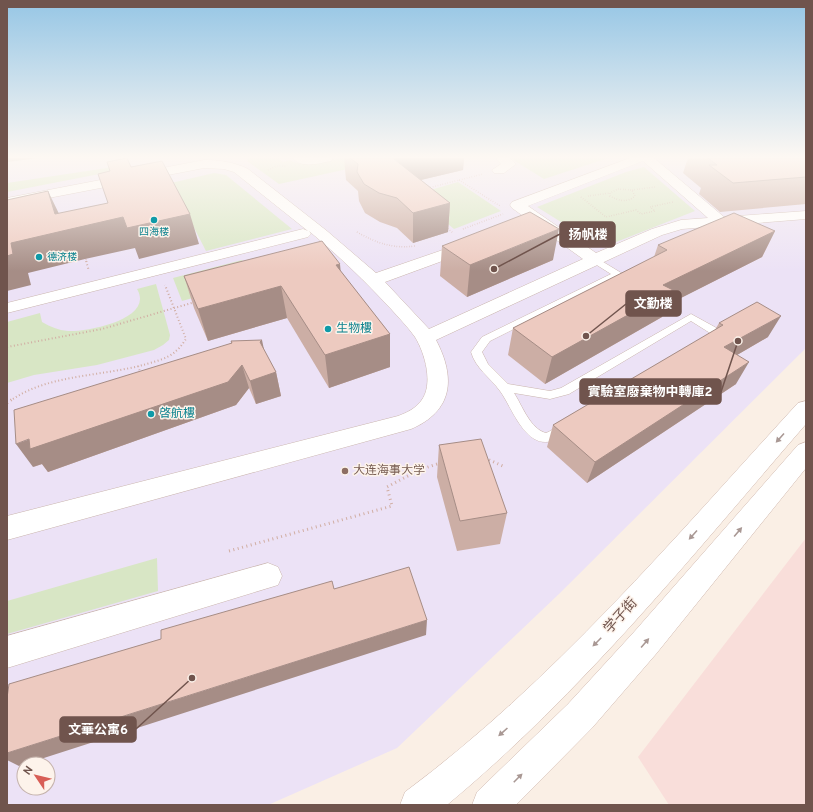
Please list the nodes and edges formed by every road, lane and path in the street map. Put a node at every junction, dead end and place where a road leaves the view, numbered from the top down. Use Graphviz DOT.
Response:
graph roads {
  1 [pos="38,196"];
  2 [pos="273,196"];
  3 [pos="484,196"];
  4 [pos="541,196"];
  5 [pos="589,196"];
  6 [pos="610,196"];
  7 [pos="635,196"];
  8 [pos="691,196"];
  9 [pos="678,201"];
  10 [pos="7,202"];
  11 [pos="501,207"];
  12 [pos="509,212"];
  13 [pos="806,214"];
  14 [pos="721,222"];
  15 [pos="442,223"];
  16 [pos="460,230"];
  17 [pos="357,232"];
  18 [pos="303,234"];
  19 [pos="447,236"];
  20 [pos="482,241"];
  21 [pos="418,245"];
  22 [pos="84,251"];
  23 [pos="595,260"];
  24 [pos="159,270"];
  25 [pos="374,280"];
  26 [pos="93,286"];
  27 [pos="202,300"];
  28 [pos="666,302"];
  29 [pos="7,308"];
  30 [pos="174,308"];
  31 [pos="691,317"];
  32 [pos="424,338"];
  33 [pos="698,346"];
  34 [pos="7,347"];
  35 [pos="138,366"];
  36 [pos="143,381"];
  37 [pos="504,387"];
  38 [pos="7,403"];
  39 [pos="806,409"];
  40 [pos="570,425"];
  41 [pos="806,451"];
  42 [pos="480,458"];
  43 [pos="445,463"];
  44 [pos="505,467"];
  45 [pos="7,528"];
  46 [pos="229,551"];
  47 [pos="268,576"];
  48 [pos="7,652"];
  49 [pos="418,805"];
  50 [pos="490,805"];
  1 -- 10 [label="street"];
  2 -- 25 [label="street"];
  3 -- 11 [label="path"];
  4 -- 23 [label="street"];
  5 -- 9 [label="path"];
  6 -- 7 [label="path"];
  8 -- 14 [label="street"];
  12 -- 16 [label="path"];
  13 -- 14 [label="street"];
  14 -- 23 [label="street"];
  15 -- 19 [label="path"];
  17 -- 21 [label="path"];
  18 -- 24 [label="street"];
  20 -- 25 [label="street"];
  22 -- 26 [label="path"];
  23 -- 32 [label="street"];
  23 -- 37 [label="lane"];
  24 -- 26 [label="street"];
  24 -- 30 [label="path"];
  25 -- 32 [label="street"];
  26 -- 29 [label="street"];
  27 -- 30 [label="path"];
  28 -- 31 [label="path"];
  30 -- 34 [label="path"];
  30 -- 35 [label="path"];
  31 -- 33 [label="lane"];
  31 -- 37 [label="lane"];
  32 -- 45 [label="street"];
  35 -- 36 [label="path"];
  35 -- 38 [label="path"];
  37 -- 40 [label="lane"];
  39 -- 49 [label="street, 学子街, one-way"];
  50 -- 41 [label="street, one-way"];
  42 -- 44 [label="path"];
  43 -- 46 [label="path"];
  47 -- 48 [label="street"];
}
